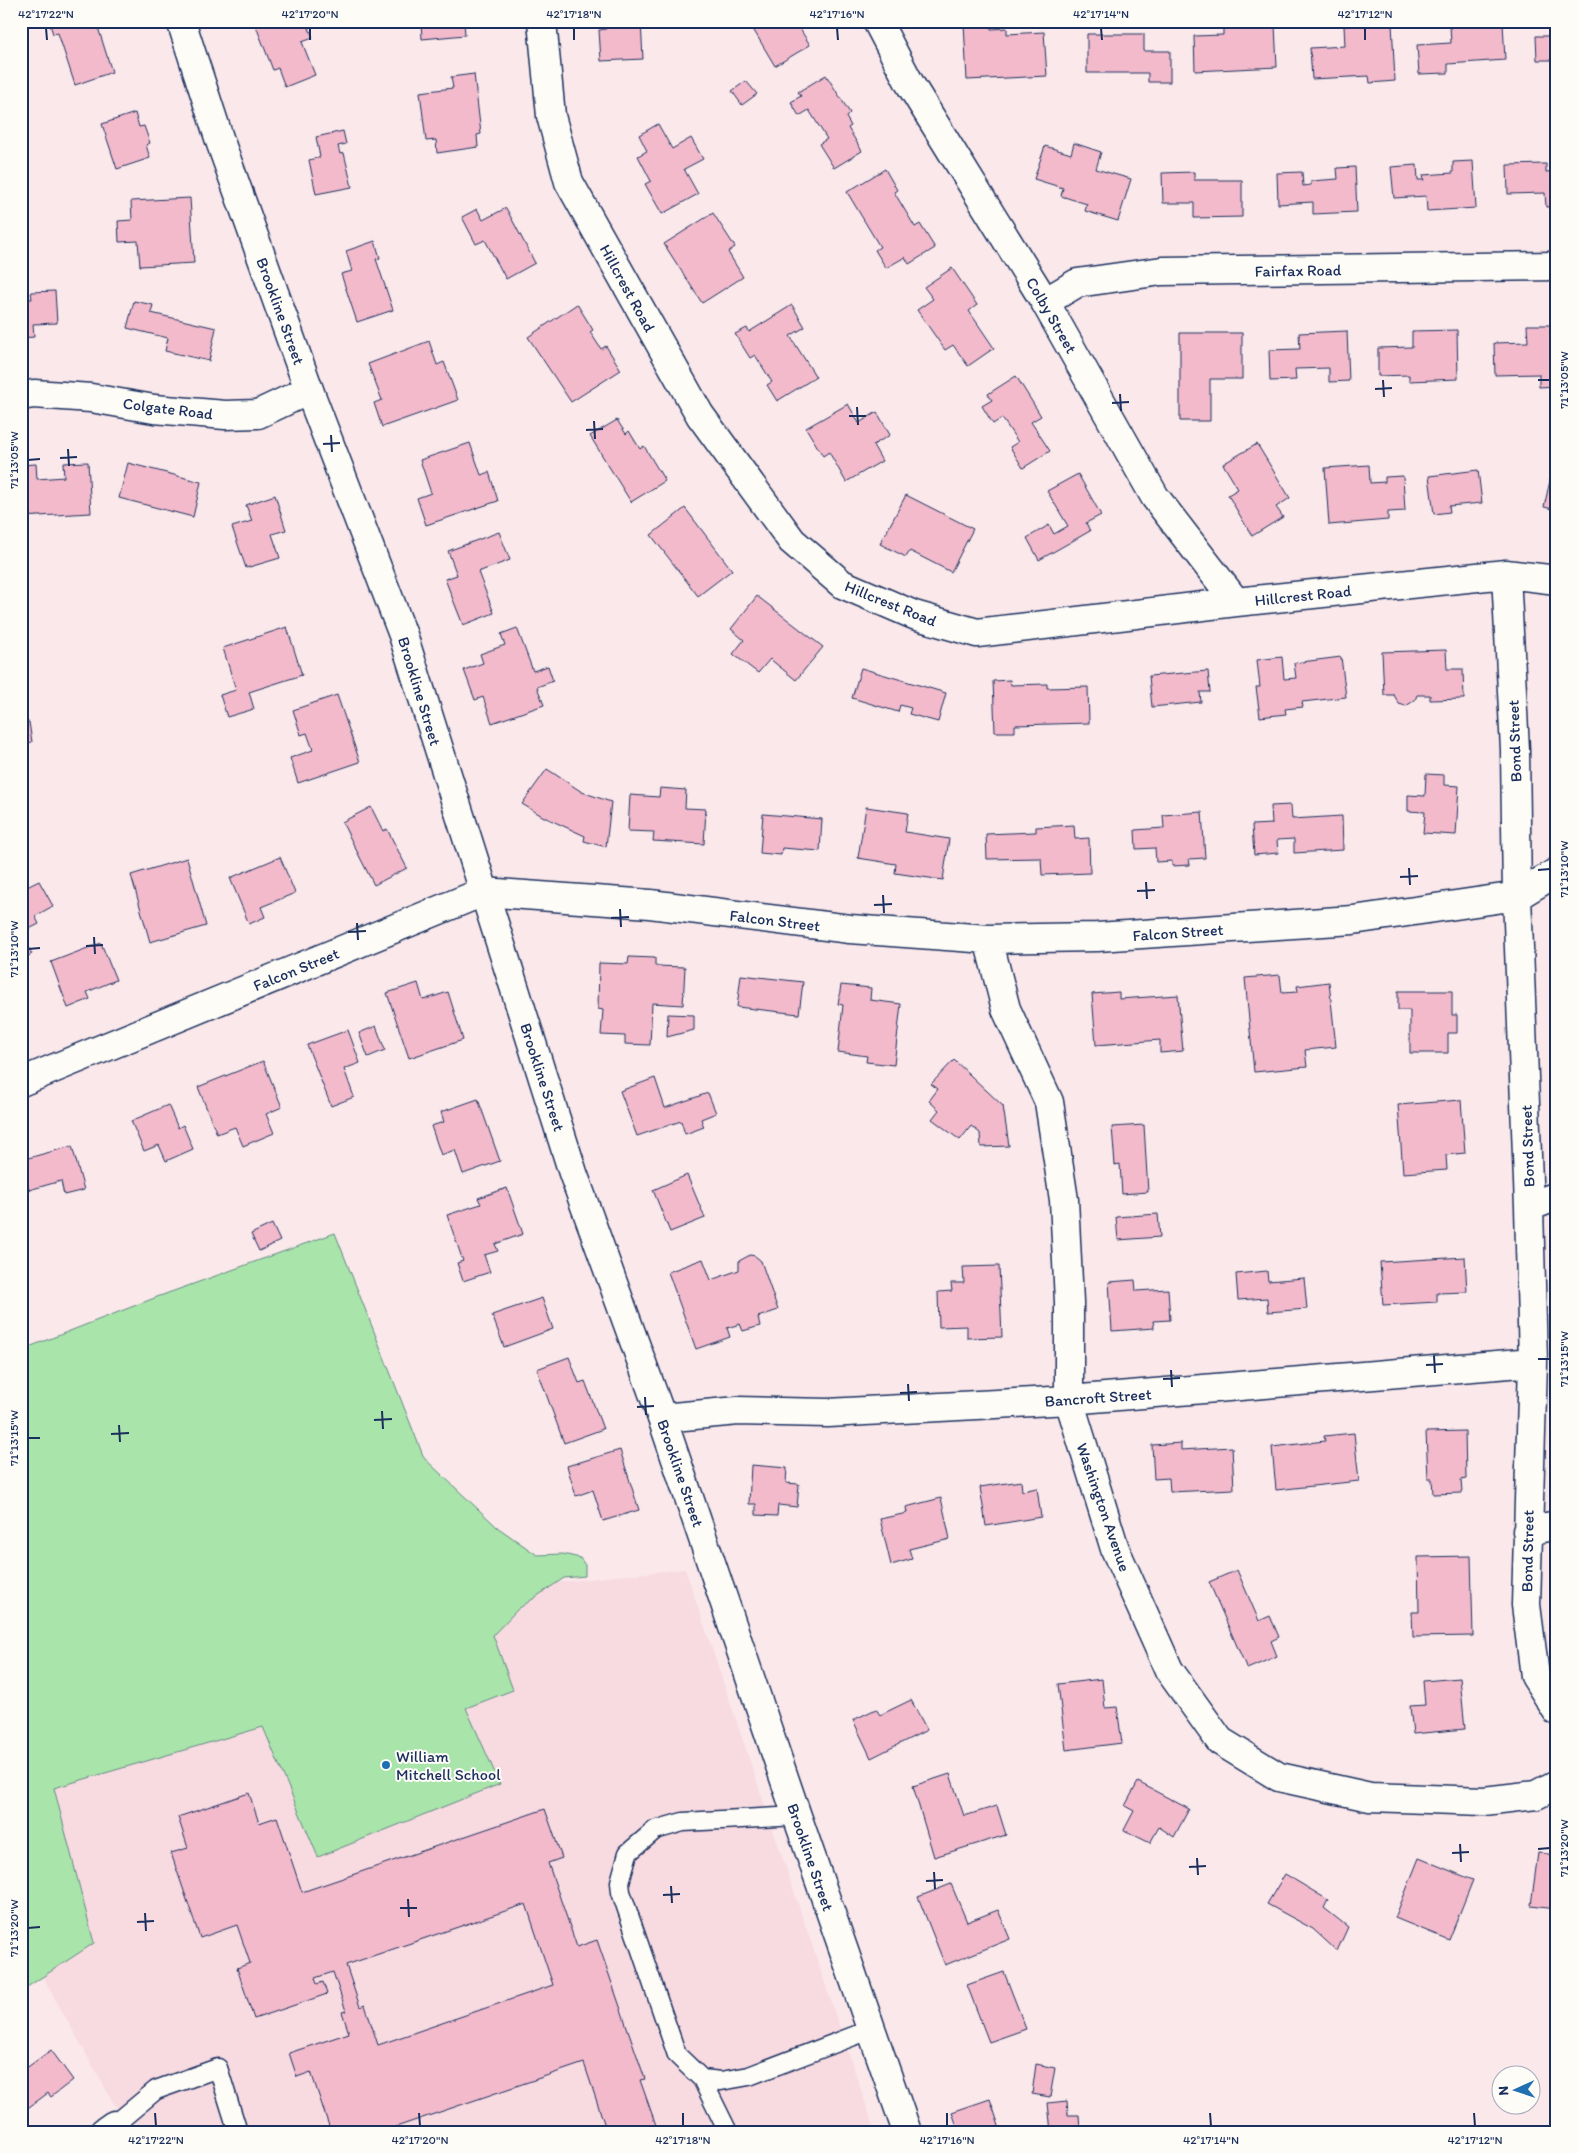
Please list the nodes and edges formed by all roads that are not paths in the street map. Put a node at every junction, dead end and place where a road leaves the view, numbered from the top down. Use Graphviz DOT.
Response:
graph roads {
  1 [pos="181,21"];
  2 [pos="542,21"];
  3 [pos="877,21"];
  4 [pos="1557,266"];
  5 [pos="1045,302"];
  6 [pos="309,390"];
  7 [pos="21,396"];
  8 [pos="1506,574"];
  9 [pos="1557,580"];
  10 [pos="1236,602"];
  11 [pos="1557,872"];
  12 [pos="483,892"];
  13 [pos="1517,896"];
  14 [pos="988,939"];
  15 [pos="21,1082"];
  16 [pos="1557,1196"];
  17 [pos="1529,1207"];
  18 [pos="1533,1362"];
  19 [pos="1070,1400"];
  20 [pos="662,1418"];
  21 [pos="1557,1525"];
  22 [pos="1527,1531"];
  23 [pos="1557,1711"];
  24 [pos="1557,1784"];
  25 [pos="797,1816"];
  26 [pos="872,2029"];
  27 [pos="702,2079"];
  28 [pos="109,2128"];
  29 [pos="238,2132"];
  30 [pos="728,2132"];
  31 [pos="907,2132"];
  1 -- 6 [label="street, Brookline Street"];
  2 -- 10 [label="street, Hillcrest Road"];
  3 -- 5 [label="street, Colby Street"];
  4 -- 5 [label="street, Fairfax Road"];
  5 -- 10 [label="street, Colby Street"];
  6 -- 7 [label="street, Colgate Road"];
  6 -- 12 [label="street, Brookline Street"];
  8 -- 9 [label="street, Hillcrest Road"];
  8 -- 10 [label="street, Hillcrest Road"];
  8 -- 13 [label="street, Bond Street"];
  11 -- 13 [label="street, Falcon Street"];
  12 -- 14 [label="street, Falcon Street"];
  12 -- 15 [label="street, Falcon Street"];
  12 -- 20 [label="street, Brookline Street"];
  13 -- 14 [label="street, Falcon Street"];
  13 -- 17 [label="street, Bond Street"];
  14 -- 19 [label="street, Washington Avenue"];
  16 -- 17 [label="street"];
  17 -- 18 [label="street, Bond Street"];
  18 -- 19 [label="street, Bancroft Street"];
  18 -- 22 [label="street, Bond Street"];
  19 -- 20 [label="street, Bancroft Street"];
  19 -- 24 [label="street, Washington Avenue"];
  20 -- 25 [label="street, Brookline Street"];
  21 -- 22 [label="street"];
  22 -- 23 [label="street, Bond Street"];
  25 -- 26 [label="street, Brookline Street"];
  25 -- 27 [label="lane"];
  26 -- 27 [label="lane"];
  26 -- 31 [label="street, Brookline Street"];
  27 -- 30 [label="lane"];
  28 -- 29 [label="lane"];
}
